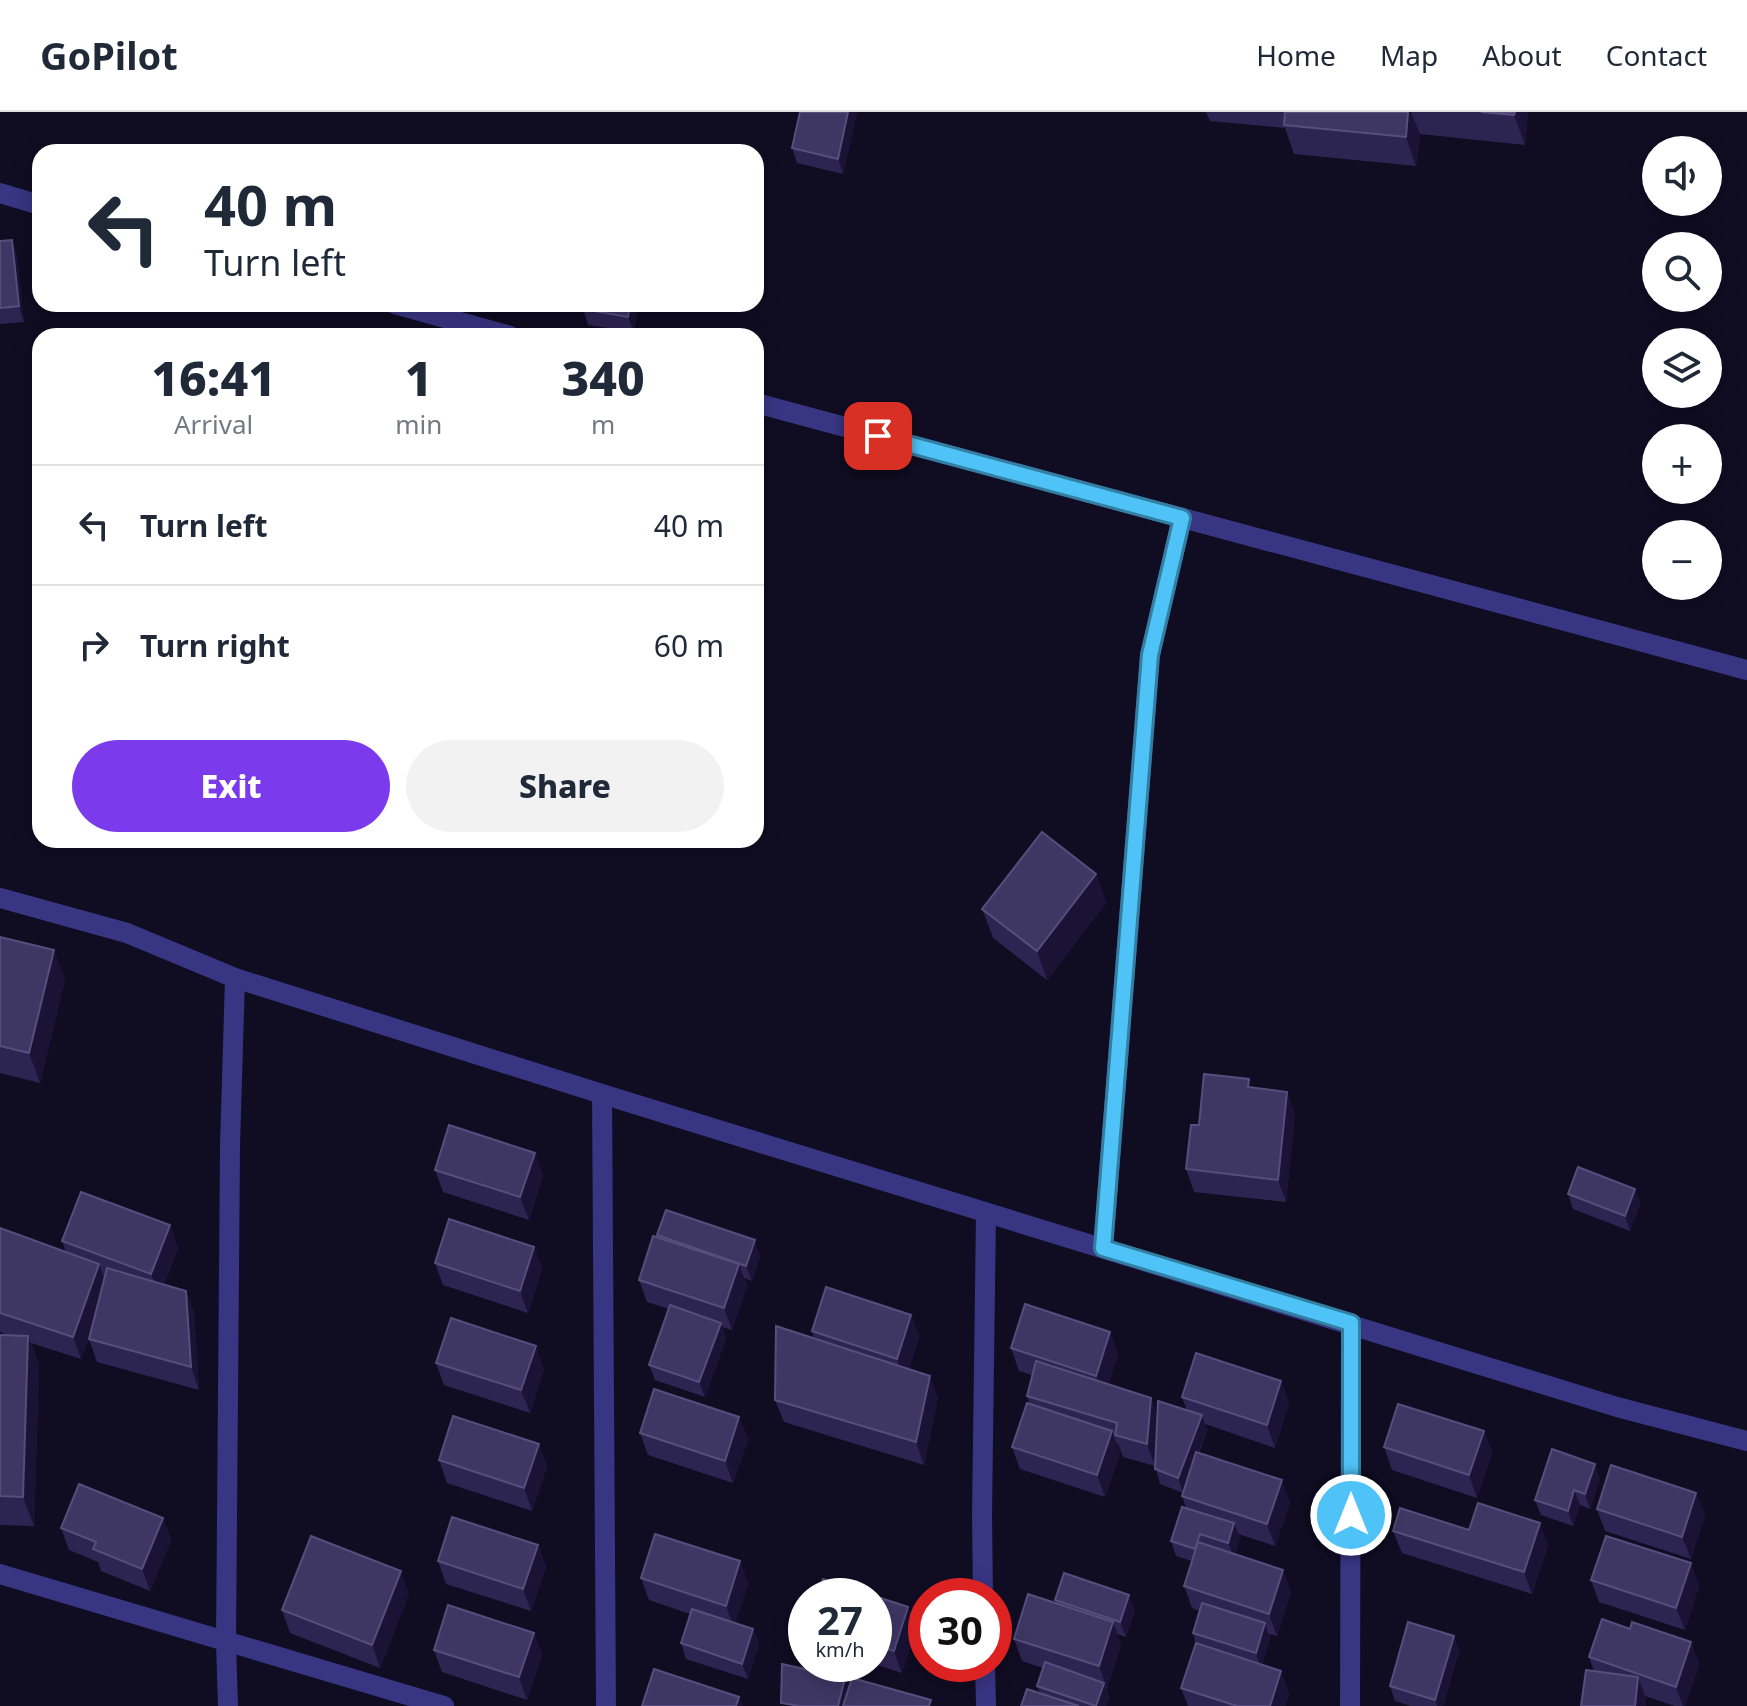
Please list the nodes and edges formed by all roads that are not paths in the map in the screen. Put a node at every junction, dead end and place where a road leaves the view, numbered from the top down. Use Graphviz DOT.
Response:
graph roads {
  1 [pos="0,193"];
  2 [pos="32,203"];
  3 [pos="424,312"];
  4 [pos="481,328"];
  5 [pos="764,405"];
  6 [pos="1182,518"];
  7 [pos="1747,670"];
  8 [pos="0,898"];
  9 [pos="235,978"];
  10 [pos="602,1094"];
  11 [pos="986,1213"];
  12 [pos="1103,1248"];
  13 [pos="1351,1323"];
  14 [pos="1747,1441"];
  15 [pos="0,1574"];
  16 [pos="983,1578"];
  17 [pos="226,1643"];
  18 [pos="985,1682"];
  19 [pos="228,1706"];
  20 [pos="444,1706"];
  21 [pos="606,1706"];
  22 [pos="986,1706"];
  23 [pos="1350,1706"];
  1 -- 2 [label="street"];
  3 -- 4 [label="street"];
  5 -- 6 [label="street"];
  6 -- 7 [label="street"];
  6 -- 12 [label="street"];
  8 -- 9 [label="street"];
  9 -- 10 [label="street"];
  9 -- 17 [label="street"];
  10 -- 11 [label="street"];
  10 -- 21 [label="street"];
  11 -- 12 [label="street"];
  11 -- 16 [label="street"];
  12 -- 13 [label="street"];
  13 -- 14 [label="street"];
  13 -- 23 [label="street"];
  15 -- 17 [label="street"];
  17 -- 19 [label="street"];
  17 -- 20 [label="street"];
  18 -- 22 [label="street"];
}
